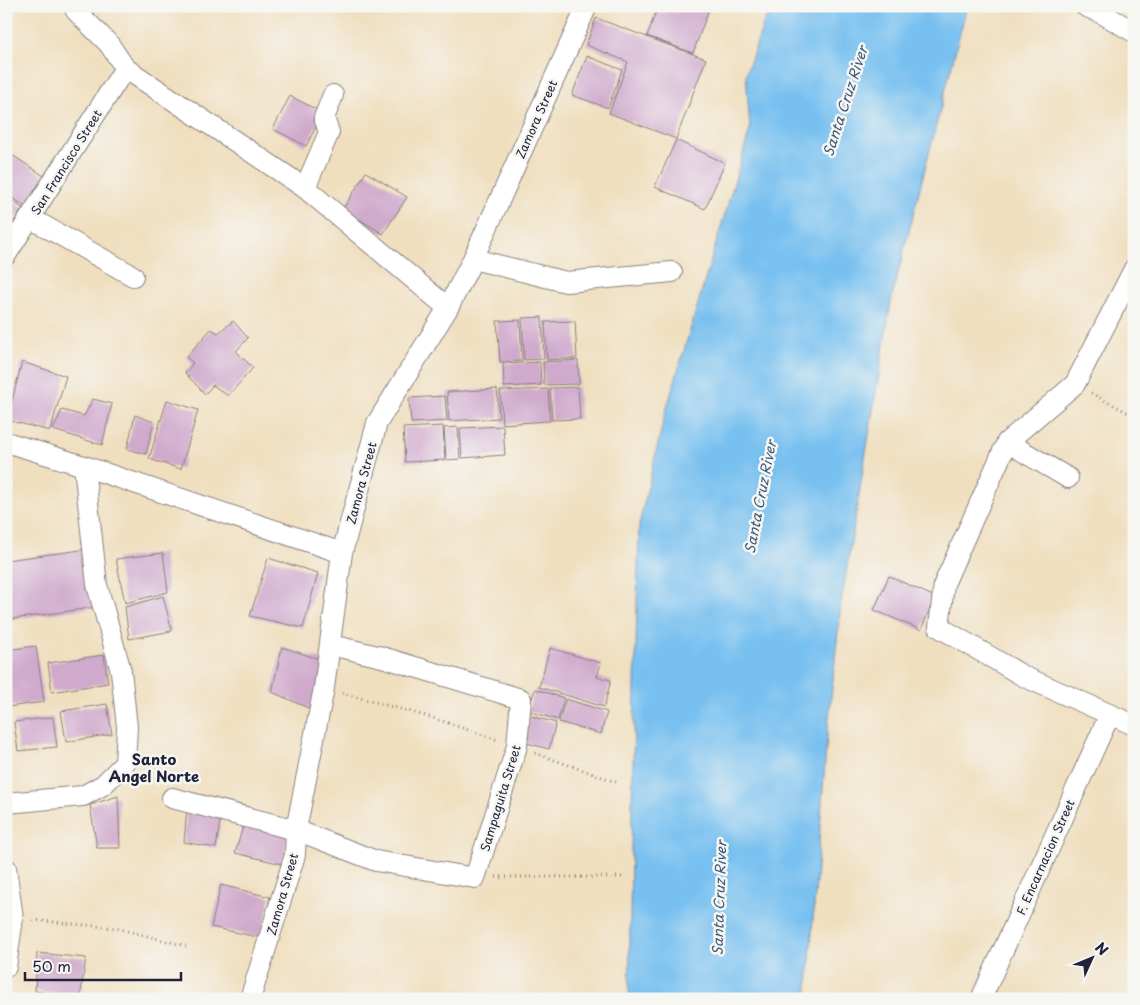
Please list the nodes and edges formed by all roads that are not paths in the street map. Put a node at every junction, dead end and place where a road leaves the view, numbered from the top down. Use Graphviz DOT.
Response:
graph roads {
  1 [pos="74,6"];
  2 [pos="587,6"];
  3 [pos="1099,9"];
  4 [pos="1134,32"];
  5 [pos="125,68"];
  6 [pos="333,95"];
  7 [pos="305,188"];
  8 [pos="30,218"];
  9 [pos="6,255"];
  10 [pos="473,259"];
  11 [pos="1134,270"];
  12 [pos="672,272"];
  13 [pos="133,276"];
  14 [pos="448,308"];
  15 [pos="6,442"];
  16 [pos="1007,442"];
  17 [pos="84,466"];
  18 [pos="1068,478"];
  19 [pos="342,553"];
  20 [pos="331,645"];
  21 [pos="1109,716"];
  22 [pos="1134,725"];
  23 [pos="172,798"];
  24 [pos="6,803"];
  25 [pos="296,830"];
  26 [pos="6,868"];
  27 [pos="6,967"];
  28 [pos="250,999"];
  29 [pos="981,999"];
  1 -- 5 [label="street"];
  2 -- 10 [label="street, Zamora Street"];
  3 -- 4 [label="street"];
  5 -- 7 [label="street"];
  5 -- 8 [label="street, San Francisco Street"];
  6 -- 7 [label="street"];
  7 -- 14 [label="street"];
  8 -- 9 [label="street, San Francisco Street"];
  8 -- 13 [label="street"];
  10 -- 12 [label="street"];
  10 -- 14 [label="street, Zamora Street"];
  11 -- 16 [label="street"];
  14 -- 19 [label="street, Zamora Street"];
  15 -- 17 [label="street"];
  16 -- 18 [label="street"];
  16 -- 21 [label="street"];
  17 -- 19 [label="street"];
  17 -- 24 [label="street"];
  19 -- 20 [label="street, Zamora Street"];
  20 -- 25 [label="street, Zamora Street"];
  20 -- 25 [label="street, Sampaguita Street"];
  21 -- 22 [label="street"];
  21 -- 29 [label="street, F. Encarnacion Street"];
  23 -- 25 [label="street"];
  25 -- 28 [label="street, Zamora Street"];
  26 -- 27 [label="street"];
}
